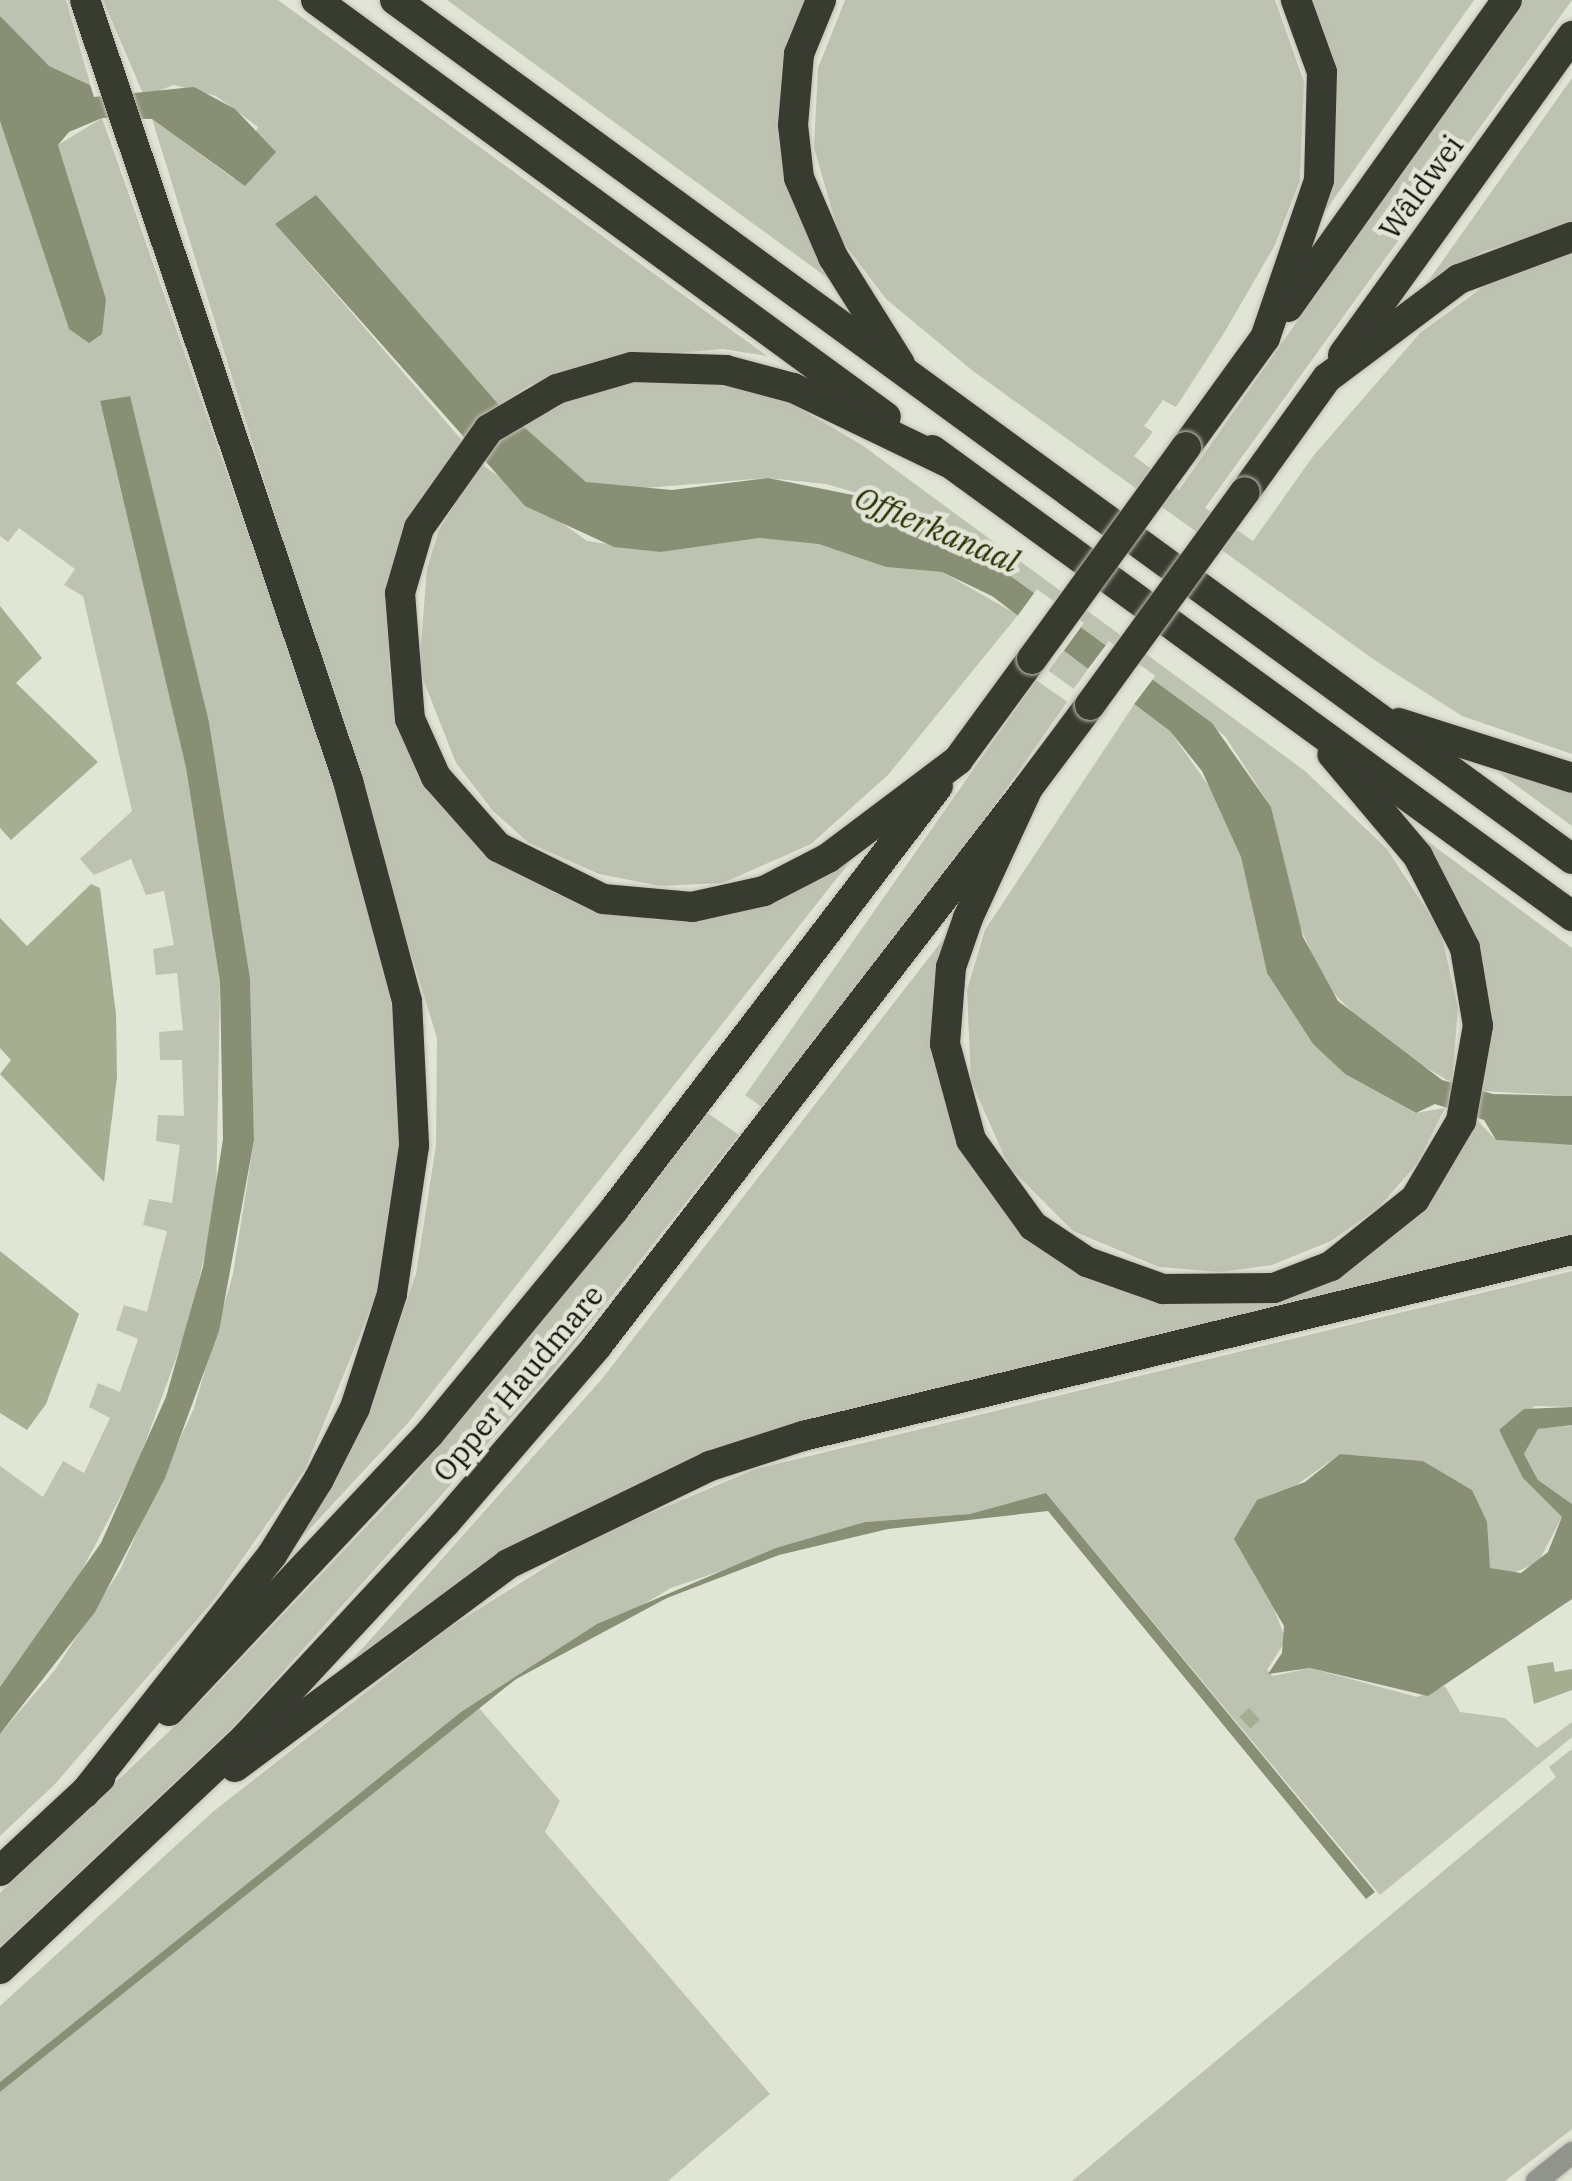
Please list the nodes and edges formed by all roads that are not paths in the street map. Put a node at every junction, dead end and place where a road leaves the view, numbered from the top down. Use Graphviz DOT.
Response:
graph roads {
  1 [pos="84,0"];
  2 [pos="316,0"];
  3 [pos="396,0"];
  4 [pos="821,0"];
  5 [pos="1296,0"];
  6 [pos="1507,0"];
  7 [pos="1572,36"];
  8 [pos="1572,237"];
  9 [pos="1266,338"];
  10 [pos="906,375"];
  11 [pos="1327,378"];
  12 [pos="1186,447"];
  13 [pos="947,462"];
  14 [pos="1372,714"];
  15 [pos="1308,724"];
  16 [pos="958,760"];
  17 [pos="1572,778"];
  18 [pos="1028,788"];
  19 [pos="1572,860"];
  20 [pos="1572,916"];
  21 [pos="1572,1250"];
  22 [pos="86,1793"];
  23 [pos="158,1820"];
  24 [pos="0,1870"];
  25 [pos="0,1969"];
  26 [pos="1572,2153"];
  27 [pos="1537,2181"];
  1 -- 22 [label="highway"];
  2 -- 13 [label="highway"];
  3 -- 10 [label="highway"];
  4 -- 10 [label="highway"];
  5 -- 9 [label="highway"];
  6 -- 9 [label="highway, Wâldwei"];
  7 -- 11 [label="highway, Wâldwei"];
  8 -- 11 [label="highway"];
  9 -- 12 [label="highway, Wâldwei"];
  10 -- 14 [label="highway"];
  11 -- 18 [label="highway, Wâldwei, bridge"];
  12 -- 16 [label="highway, Opper Haudmare, bridge"];
  13 -- 15 [label="highway"];
  13 -- 16 [label="highway"];
  14 -- 17 [label="highway"];
  14 -- 19 [label="highway"];
  15 -- 18 [label="highway"];
  15 -- 20 [label="highway"];
  16 -- 22 [label="highway, Opper Haudmare"];
  18 -- 23 [label="highway, Opper Haudmare"];
  21 -- 23 [label="highway"];
  22 -- 24 [label="highway, Opper Haudmare"];
  23 -- 25 [label="highway, Opper Haudmare"];
  26 -- 27 [label="street"];
}
